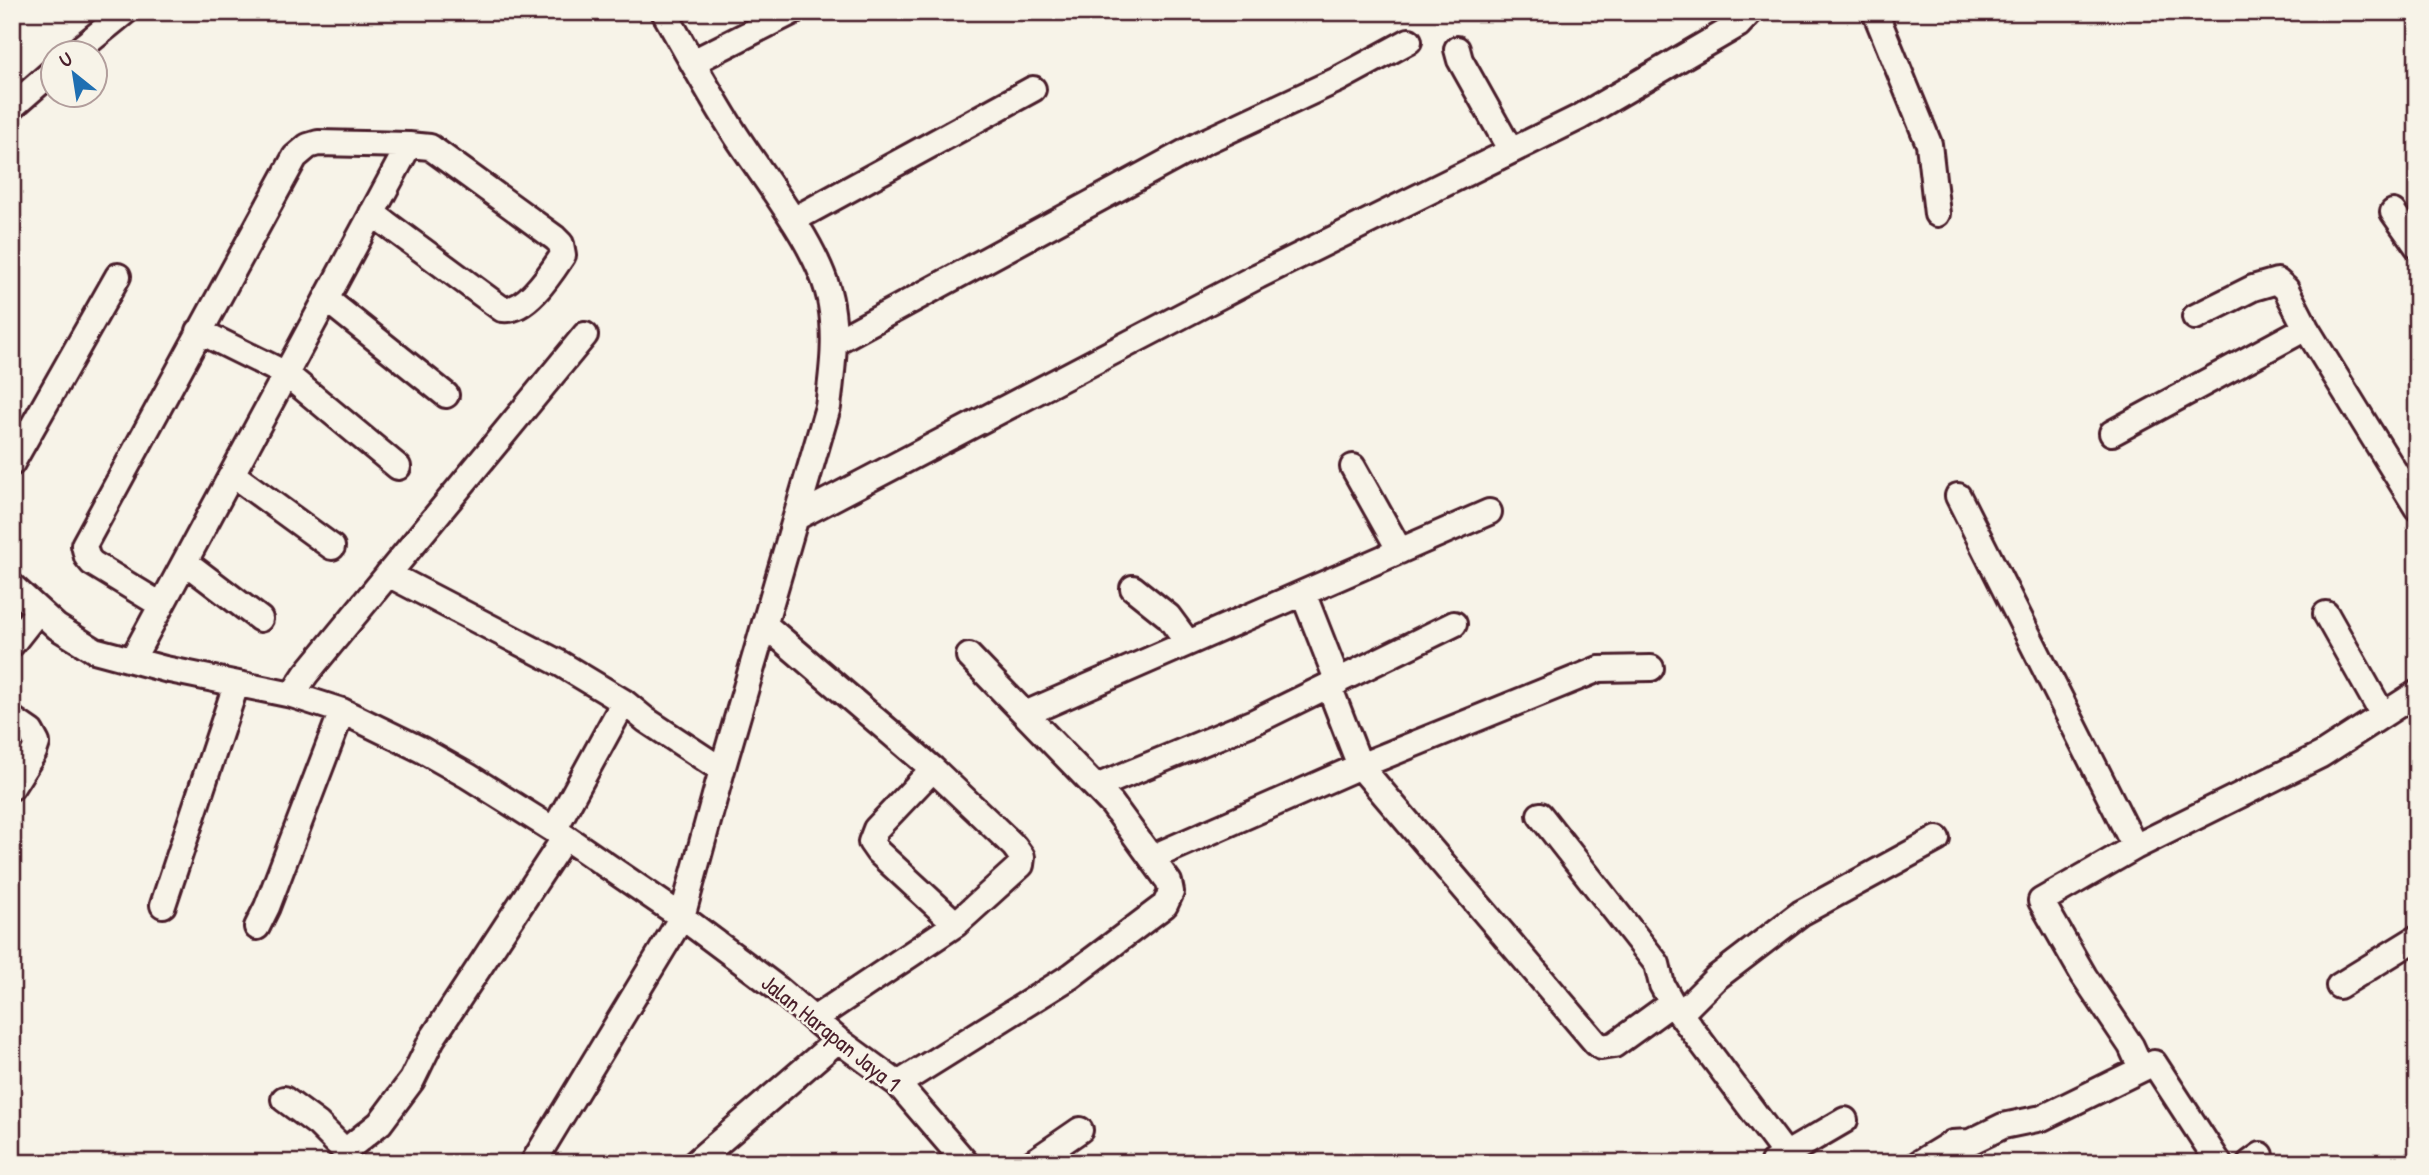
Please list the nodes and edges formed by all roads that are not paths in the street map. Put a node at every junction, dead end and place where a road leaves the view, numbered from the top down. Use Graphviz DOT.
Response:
graph roads {
  1 [pos="125,12"];
  2 [pos="664,12"];
  3 [pos="792,12"];
  4 [pos="1750,12"];
  5 [pos="1875,12"];
  6 [pos="93,38"];
  7 [pos="1409,41"];
  8 [pos="1457,50"];
  9 [pos="692,62"];
  10 [pos="38,84"];
  11 [pos="1033,89"];
  12 [pos="12,107"];
  13 [pos="409,145"];
  14 [pos="1511,151"];
  15 [pos="2393,212"];
  16 [pos="372,213"];
  17 [pos="1937,214"];
  18 [pos="793,220"];
  19 [pos="2417,246"];
  20 [pos="118,276"];
  21 [pos="326,299"];
  22 [pos="2195,317"];
  23 [pos="2306,328"];
  24 [pos="199,331"];
  25 [pos="584,335"];
  26 [pos="835,342"];
  27 [pos="286,374"];
  28 [pos="446,395"];
  29 [pos="2112,433"];
  30 [pos="12,463"];
  31 [pos="397,467"];
  32 [pos="1353,467"];
  33 [pos="232,474"];
  34 [pos="1958,496"];
  35 [pos="2417,508"];
  36 [pos="1489,512"];
  37 [pos="797,517"];
  38 [pos="332,547"];
  39 [pos="1400,551"];
  40 [pos="185,562"];
  41 [pos="388,574"];
  42 [pos="12,586"];
  43 [pos="1133,588"];
  44 [pos="1303,593"];
  45 [pos="161,605"];
  46 [pos="38,611"];
  47 [pos="2326,614"];
  48 [pos="260,619"];
  49 [pos="1454,624"];
  50 [pos="765,625"];
  51 [pos="1188,643"];
  52 [pos="12,644"];
  53 [pos="969,656"];
  54 [pos="132,660"];
  55 [pos="1651,668"];
  56 [pos="1333,684"];
  57 [pos="236,685"];
  58 [pos="2417,693"];
  59 [pos="292,695"];
  60 [pos="624,702"];
  61 [pos="342,711"];
  62 [pos="1025,714"];
  63 [pos="2383,715"];
  64 [pos="12,719"];
  65 [pos="1360,766"];
  66 [pos="722,769"];
  67 [pos="933,769"];
  68 [pos="1096,787"];
  69 [pos="12,788"];
  70 [pos="1540,815"];
  71 [pos="559,834"];
  72 [pos="1937,839"];
  73 [pos="2135,847"];
  74 [pos="1153,857"];
  75 [pos="163,905"];
  76 [pos="682,917"];
  77 [pos="956,924"];
  78 [pos="257,927"];
  79 [pos="2417,938"];
  80 [pos="2339,986"];
  81 [pos="1676,1008"];
  82 [pos="814,1019"];
  83 [pos="838,1040"];
  84 [pos="2141,1068"];
  85 [pos="898,1084"];
  86 [pos="284,1099"];
  87 [pos="1845,1120"];
  88 [pos="1080,1130"];
  89 [pos="341,1157"];
  90 [pos="1783,1160"];
  91 [pos="533,1163"];
  92 [pos="695,1163"];
  93 [pos="966,1163"];
  94 [pos="1032,1163"];
  95 [pos="1919,1163"];
  96 [pos="2219,1163"];
  1 -- 6 [label="street"];
  2 -- 9 [label="street"];
  3 -- 9 [label="street"];
  4 -- 14 [label="street"];
  5 -- 17 [label="street"];
  7 -- 26 [label="street"];
  8 -- 14 [label="street"];
  9 -- 18 [label="street"];
  10 -- 12 [label="street"];
  11 -- 18 [label="street"];
  13 -- 16 [label="street"];
  13 -- 16 [label="street"];
  13 -- 24 [label="street"];
  14 -- 37 [label="street"];
  15 -- 19 [label="street"];
  16 -- 21 [label="street"];
  18 -- 26 [label="street"];
  20 -- 30 [label="street"];
  21 -- 27 [label="street"];
  21 -- 28 [label="street"];
  22 -- 23 [label="street"];
  23 -- 29 [label="street"];
  23 -- 35 [label="street"];
  24 -- 27 [label="street"];
  24 -- 45 [label="street"];
  25 -- 41 [label="street"];
  26 -- 37 [label="street"];
  27 -- 31 [label="street"];
  27 -- 33 [label="street"];
  32 -- 39 [label="street"];
  33 -- 38 [label="street"];
  33 -- 40 [label="street"];
  34 -- 73 [label="street"];
  36 -- 39 [label="street"];
  37 -- 50 [label="street"];
  39 -- 44 [label="street"];
  40 -- 45 [label="street"];
  40 -- 48 [label="street"];
  41 -- 59 [label="street"];
  41 -- 60 [label="street"];
  42 -- 46 [label="street, Jalan Harapan Jaya 1"];
  43 -- 51 [label="street"];
  44 -- 51 [label="street"];
  44 -- 56 [label="street"];
  45 -- 54 [label="street"];
  46 -- 52 [label="street"];
  46 -- 54 [label="street, Jalan Harapan Jaya 1"];
  47 -- 63 [label="street"];
  49 -- 56 [label="street"];
  50 -- 66 [label="street"];
  50 -- 67 [label="street"];
  51 -- 62 [label="street"];
  53 -- 62 [label="street"];
  54 -- 57 [label="street, Jalan Harapan Jaya 1"];
  55 -- 65 [label="street"];
  56 -- 65 [label="street"];
  56 -- 68 [label="street"];
  57 -- 59 [label="street, Jalan Harapan Jaya 1"];
  57 -- 75 [label="street"];
  58 -- 63 [label="street"];
  59 -- 61 [label="street, Jalan Harapan Jaya 1"];
  60 -- 66 [label="street"];
  60 -- 71 [label="street"];
  61 -- 71 [label="street, Jalan Harapan Jaya 1"];
  61 -- 78 [label="street"];
  62 -- 68 [label="street"];
  63 -- 73 [label="street"];
  64 -- 69 [label="street"];
  65 -- 74 [label="street"];
  65 -- 81 [label="street"];
  66 -- 76 [label="street"];
  67 -- 77 [label="street"];
  67 -- 77 [label="street"];
  68 -- 74 [label="street"];
  70 -- 81 [label="street"];
  71 -- 76 [label="street, Jalan Harapan Jaya 1"];
  71 -- 89 [label="street"];
  72 -- 81 [label="street"];
  73 -- 84 [label="street"];
  74 -- 85 [label="street"];
  76 -- 82 [label="street, Jalan Harapan Jaya 1"];
  76 -- 91 [label="street"];
  77 -- 82 [label="street"];
  79 -- 80 [label="street"];
  81 -- 90 [label="street"];
  82 -- 83 [label="street, Jalan Harapan Jaya 1"];
  83 -- 85 [label="street, Jalan Harapan Jaya 1"];
  83 -- 92 [label="street"];
  84 -- 95 [label="street"];
  84 -- 96 [label="street"];
  85 -- 93 [label="street, Jalan Harapan Jaya 1"];
  86 -- 89 [label="street"];
  87 -- 90 [label="street"];
  88 -- 94 [label="street"];
}
